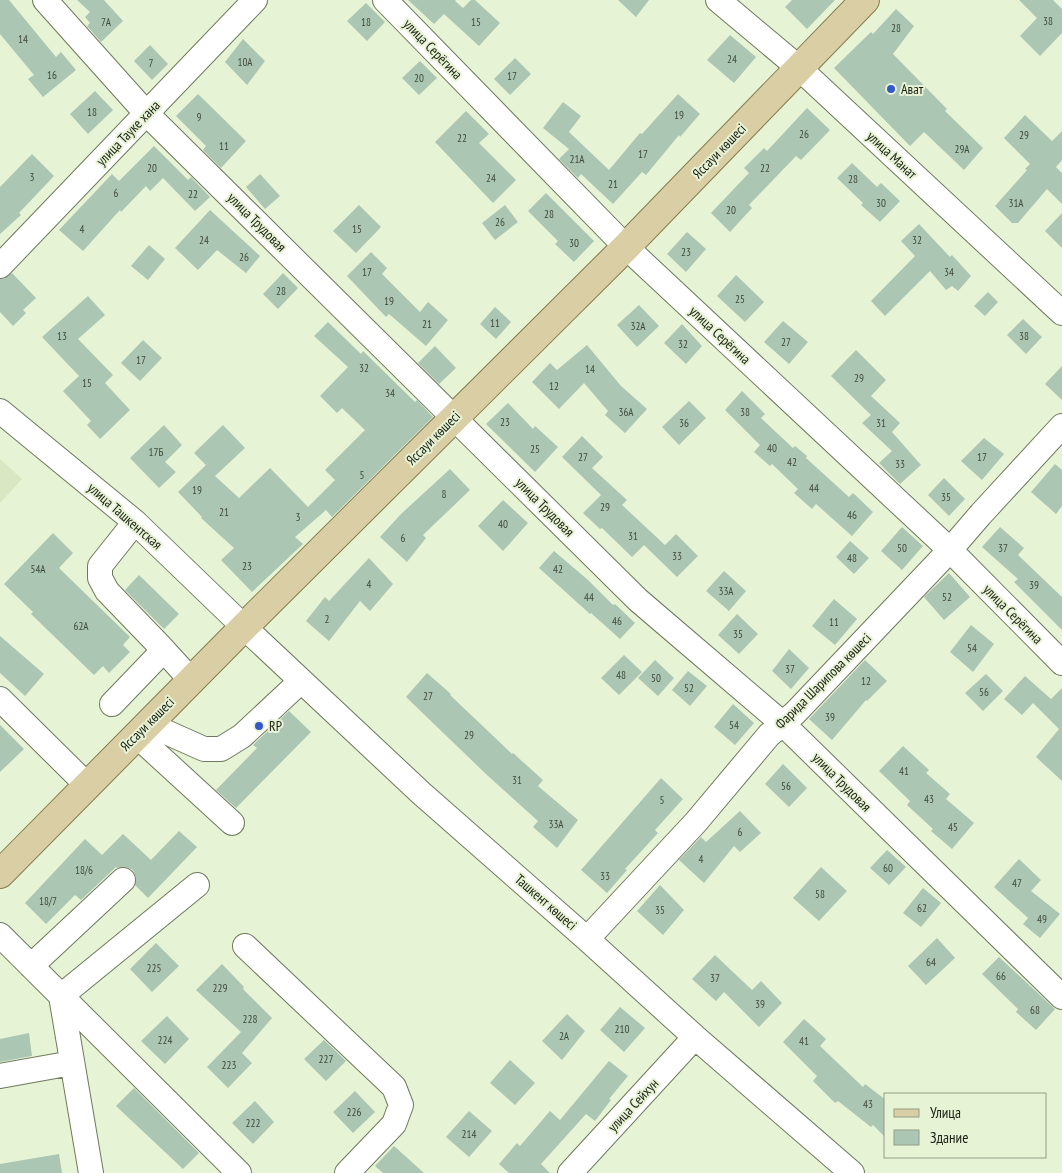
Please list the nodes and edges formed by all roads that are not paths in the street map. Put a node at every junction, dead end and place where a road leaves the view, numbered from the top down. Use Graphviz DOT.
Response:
graph roads {
  1 [pos="45,0"];
  2 [pos="255,0"];
  3 [pos="385,0"];
  4 [pos="718,0"];
  5 [pos="865,0"];
  6 [pos="799,68"];
  7 [pos="147,114"];
  8 [pos="626,247"];
  9 [pos="0,266"];
  10 [pos="1062,313"];
  11 [pos="0,411"];
  12 [pos="454,417"];
  13 [pos="1062,426"];
  14 [pos="135,522"];
  15 [pos="950,550"];
  16 [pos="244,627"];
  17 [pos="160,646"];
  18 [pos="1062,663"];
  19 [pos="191,680"];
  20 [pos="301,681"];
  21 [pos="112,704"];
  22 [pos="3,708"];
  23 [pos="783,724"];
  24 [pos="142,730"];
  25 [pos="87,785"];
  26 [pos="232,823"];
  27 [pos="0,874"];
  28 [pos="123,880"];
  29 [pos="197,885"];
  30 [pos="0,935"];
  31 [pos="588,939"];
  32 [pos="244,946"];
  33 [pos="31,966"];
  34 [pos="61,996"];
  35 [pos="1062,997"];
  36 [pos="695,1038"];
  37 [pos="72,1063"];
  38 [pos="0,1076"];
  39 [pos="91,1173"];
  40 [pos="239,1173"];
  41 [pos="347,1173"];
  42 [pos="570,1173"];
  43 [pos="852,1173"];
  1 -- 7 [label="street, улица Трудовая"];
  2 -- 7 [label="street, улица Тауке хана"];
  3 -- 8 [label="street, улица Серёгина"];
  4 -- 6 [label="street, улица Манат"];
  5 -- 6 [label="main road, Яссауи көшесі"];
  6 -- 8 [label="main road, Яссауи көшесі"];
  6 -- 10 [label="street, улица Манат"];
  7 -- 9 [label="street, улица Тауке хана"];
  7 -- 12 [label="street, улица Трудовая"];
  8 -- 12 [label="main road, Яссауи көшесі"];
  8 -- 15 [label="street, улица Серёгина"];
  11 -- 14 [label="street, улица Ташкентская"];
  12 -- 16 [label="main road, Яссауи көшесі"];
  12 -- 23 [label="street, улица Трудовая"];
  13 -- 15 [label="street, Фарида Шарипова көшесі"];
  14 -- 16 [label="street, улица Ташкентская"];
  14 -- 17 [label="street"];
  15 -- 18 [label="street, улица Серёгина"];
  15 -- 23 [label="street, Фарида Шарипова көшесі"];
  16 -- 19 [label="main road, Яссауи көшесі"];
  16 -- 20 [label="street, Ташкент көшесі"];
  17 -- 19 [label="street"];
  17 -- 21 [label="street"];
  19 -- 24 [label="main road, Яссауи көшесі"];
  20 -- 24 [label="street"];
  20 -- 31 [label="street, Ташкент көшесі"];
  22 -- 25 [label="street"];
  23 -- 31 [label="street, Фарида Шарипова көшесі"];
  23 -- 35 [label="street, улица Трудовая"];
  24 -- 25 [label="main road, Яссауи көшесі"];
  24 -- 26 [label="street"];
  25 -- 27 [label="main road, Яссауи көшесі"];
  28 -- 33 [label="street"];
  29 -- 34 [label="street"];
  30 -- 33 [label="street"];
  31 -- 36 [label="street, Ташкент көшесі"];
  32 -- 41 [label="street"];
  33 -- 34 [label="street"];
  34 -- 37 [label="street"];
  34 -- 40 [label="street"];
  36 -- 42 [label="street, улица Сейхун"];
  36 -- 43 [label="street, Ташкент көшесі"];
  37 -- 38 [label="street"];
  37 -- 39 [label="street"];
}
